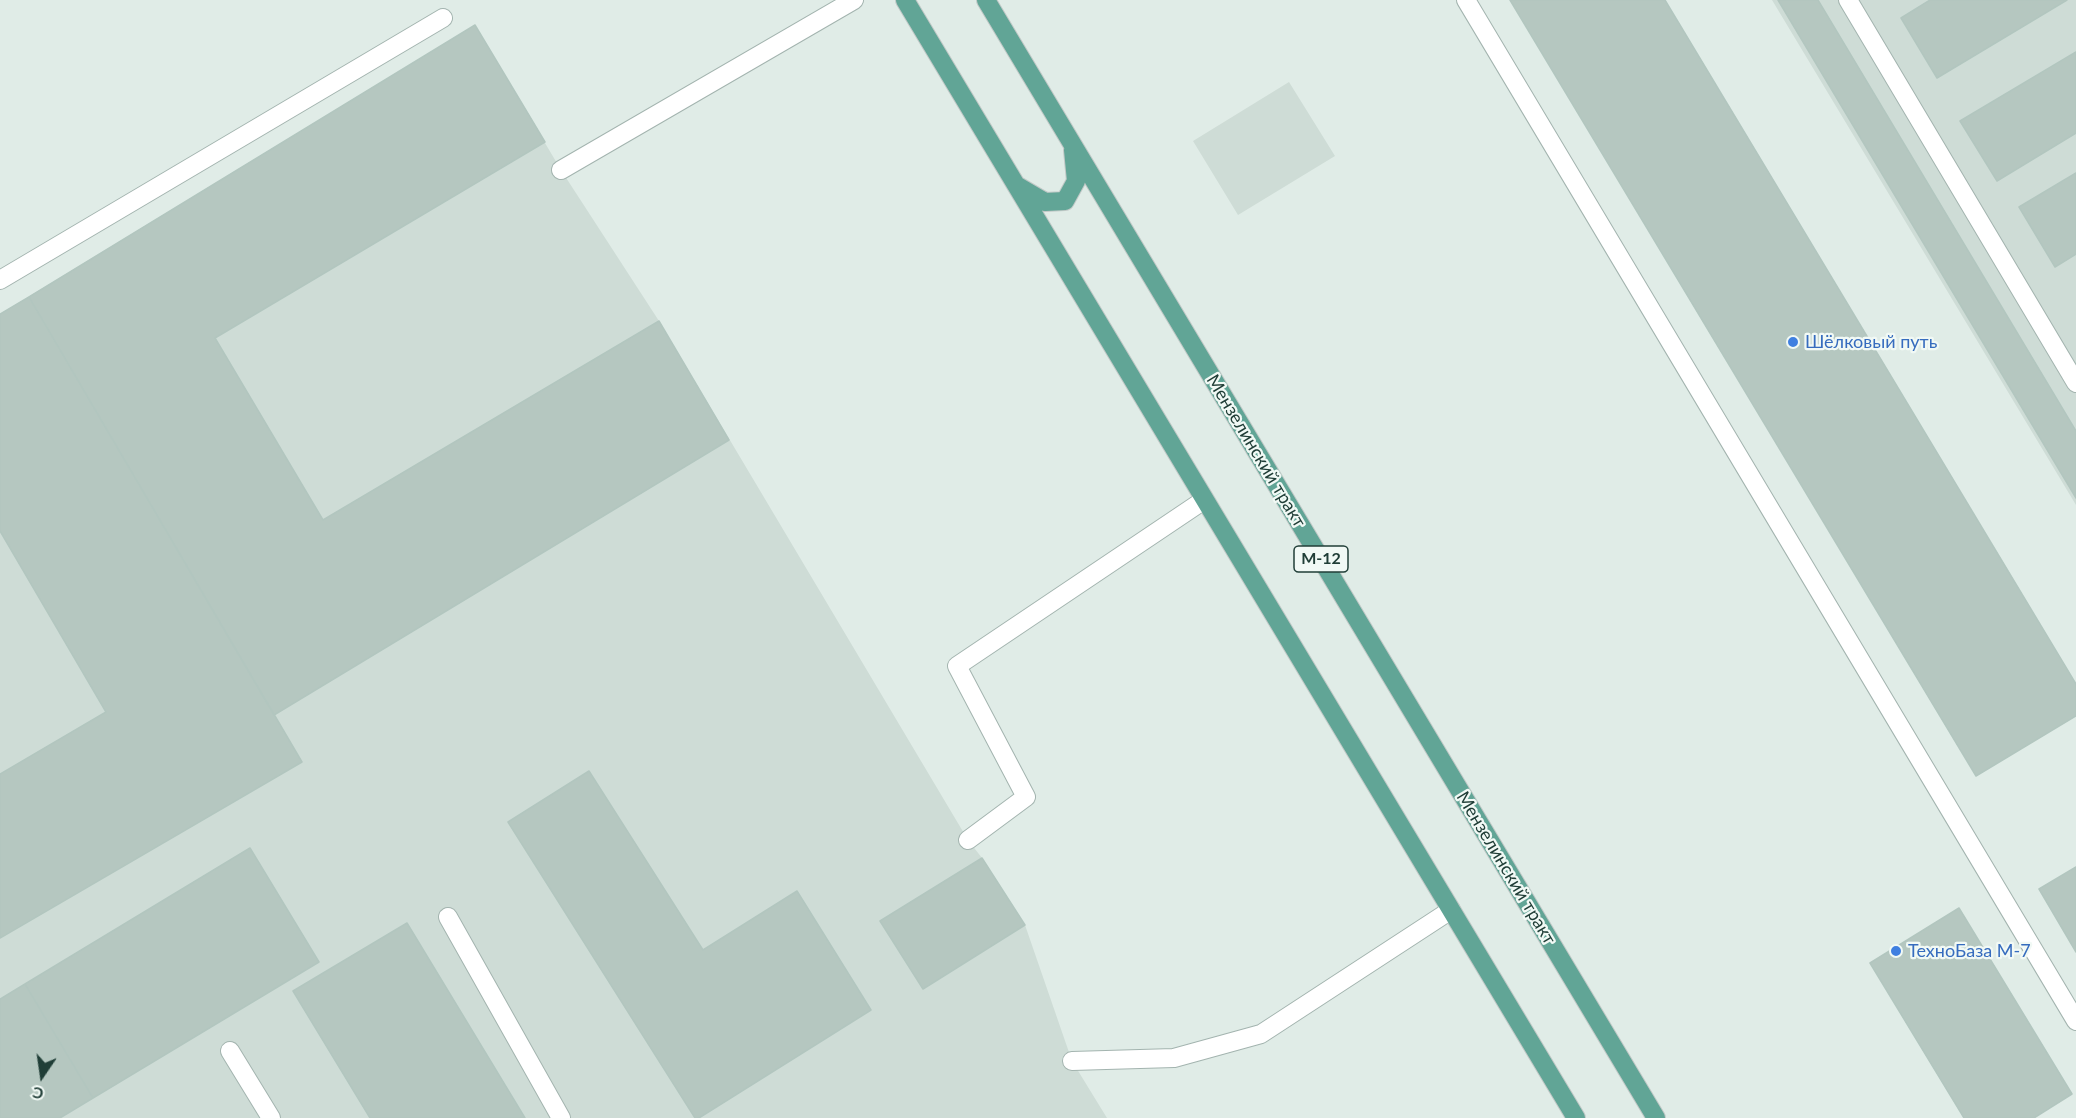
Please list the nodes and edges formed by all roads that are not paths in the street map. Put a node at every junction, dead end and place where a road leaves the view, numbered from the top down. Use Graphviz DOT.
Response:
graph roads {
  1 [pos="854,0"];
  2 [pos="906,0"];
  3 [pos="986,0"];
  4 [pos="1467,0"];
  5 [pos="1848,0"];
  6 [pos="443,18"];
  7 [pos="1073,145"];
  8 [pos="561,170"];
  9 [pos="1015,184"];
  10 [pos="0,280"];
  11 [pos="2076,383"];
  12 [pos="1204,500"];
  13 [pos="968,840"];
  14 [pos="1451,910"];
  15 [pos="448,917"];
  16 [pos="2076,1020"];
  17 [pos="230,1051"];
  18 [pos="1072,1061"];
  19 [pos="271,1118"];
  20 [pos="561,1118"];
  21 [pos="1576,1118"];
  22 [pos="1656,1118"];
  1 -- 8 [label="lane"];
  2 -- 9 [label="main road"];
  3 -- 7 [label="main road, Мензелинский тракт / М-12"];
  4 -- 16 [label="lane"];
  5 -- 11 [label="lane"];
  6 -- 10 [label="lane"];
  7 -- 9 [label="main road"];
  7 -- 22 [label="main road, Мензелинский тракт / М-12"];
  9 -- 12 [label="main road"];
  12 -- 13 [label="lane"];
  12 -- 14 [label="main road"];
  14 -- 18 [label="lane"];
  14 -- 21 [label="main road"];
  15 -- 20 [label="lane"];
  17 -- 19 [label="lane"];
}
